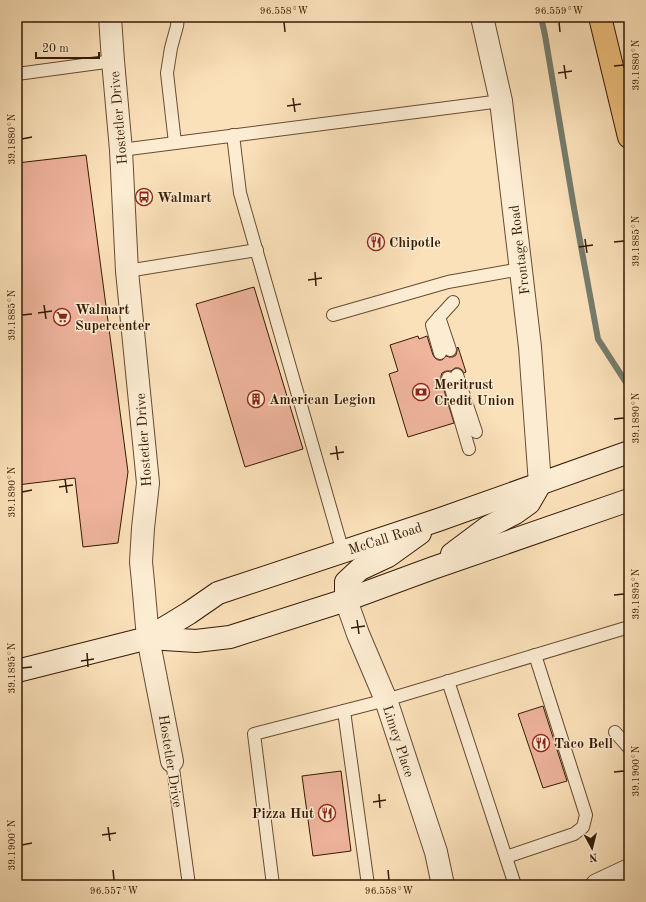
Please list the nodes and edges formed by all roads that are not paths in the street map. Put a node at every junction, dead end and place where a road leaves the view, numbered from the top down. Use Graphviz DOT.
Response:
graph roads {
  1 [pos="110,17"];
  2 [pos="178,17"];
  3 [pos="482,17"];
  4 [pos="600,17"];
  5 [pos="113,61"];
  6 [pos="17,74"];
  7 [pos="501,101"];
  8 [pos="234,135"];
  9 [pos="629,137"];
  10 [pos="174,143"];
  11 [pos="121,150"];
  12 [pos="257,250"];
  13 [pos="521,269"];
  14 [pos="127,271"];
  15 [pos="453,302"];
  16 [pos="333,315"];
  17 [pos="445,351"];
  18 [pos="476,432"];
  19 [pos="469,449"];
  20 [pos="629,452"];
  21 [pos="540,484"];
  22 [pos="629,500"];
  23 [pos="438,520"];
  24 [pos="343,552"];
  25 [pos="433,568"];
  26 [pos="346,600"];
  27 [pos="629,627"];
  28 [pos="148,638"];
  29 [pos="535,655"];
  30 [pos="17,671"];
  31 [pos="448,681"];
  32 [pos="386,700"];
  33 [pos="344,711"];
  34 [pos="615,732"];
  35 [pos="629,748"];
  36 [pos="172,760"];
  37 [pos="506,857"];
  38 [pos="629,870"];
  39 [pos="189,885"];
  40 [pos="273,885"];
  41 [pos="368,885"];
  42 [pos="443,885"];
  43 [pos="515,885"];
  44 [pos="597,885"];
  1 -- 5 [label="street, Hostetler Drive"];
  2 -- 10 [label="lane"];
  3 -- 7 [label="street, Frontage Road"];
  4 -- 9 [label="highway"];
  5 -- 6 [label="lane"];
  5 -- 11 [label="street, Hostetler Drive"];
  7 -- 8 [label="lane"];
  7 -- 13 [label="street, Frontage Road"];
  8 -- 10 [label="lane"];
  8 -- 12 [label="lane"];
  10 -- 11 [label="lane"];
  11 -- 14 [label="street, Hostetler Drive"];
  12 -- 14 [label="lane"];
  12 -- 24 [label="lane"];
  13 -- 16 [label="lane"];
  13 -- 21 [label="street, Frontage Road"];
  14 -- 28 [label="street, Hostetler Drive"];
  15 -- 17 [label="lane"];
  18 -- 19 [label="lane"];
  20 -- 21 [label="street, McCall Road"];
  21 -- 23 [label="street, McCall Road"];
  21 -- 25 [label="street"];
  22 -- 25 [label="street, McCall Road"];
  23 -- 24 [label="street, McCall Road"];
  23 -- 26 [label="street"];
  24 -- 28 [label="street, McCall Road"];
  25 -- 26 [label="street, McCall Road"];
  26 -- 28 [label="street, McCall Road"];
  26 -- 32 [label="street, Limey Place"];
  27 -- 29 [label="lane"];
  28 -- 30 [label="street, McCall Road"];
  28 -- 36 [label="street, Hostetler Drive"];
  29 -- 31 [label="lane"];
  29 -- 37 [label="lane"];
  31 -- 32 [label="lane"];
  31 -- 37 [label="lane"];
  32 -- 33 [label="lane"];
  32 -- 42 [label="street, Limey Place"];
  33 -- 40 [label="lane"];
  33 -- 41 [label="lane"];
  34 -- 35 [label="lane"];
  36 -- 39 [label="lane, Hostetler Drive"];
  37 -- 43 [label="lane"];
  38 -- 44 [label="street"];
}
